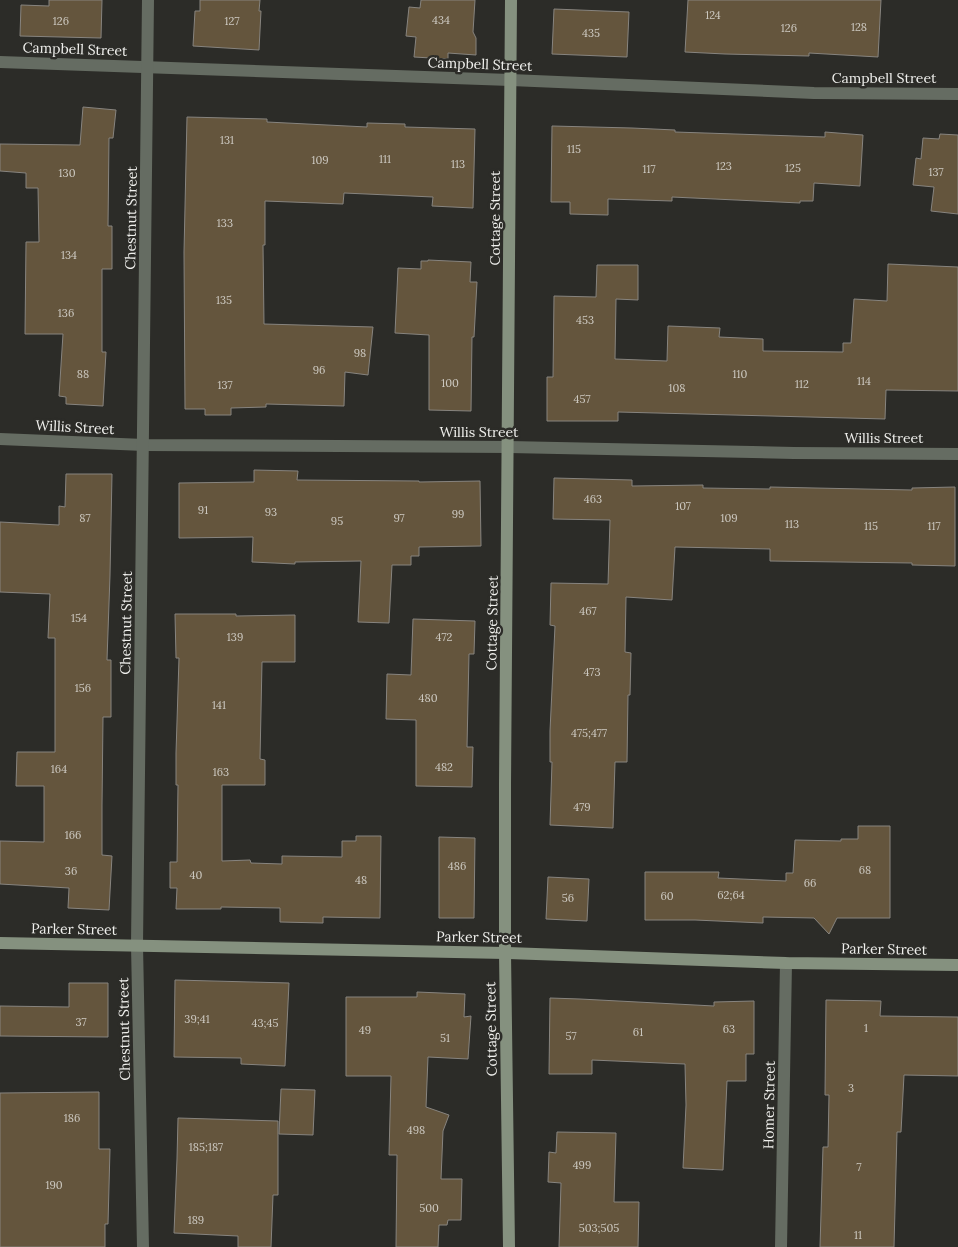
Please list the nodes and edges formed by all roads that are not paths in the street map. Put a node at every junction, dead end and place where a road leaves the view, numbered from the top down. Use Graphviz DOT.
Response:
graph roads {
  1 [pos="148,0"];
  2 [pos="511,0"];
  3 [pos="0,62"];
  4 [pos="148,67"];
  5 [pos="510,80"];
  6 [pos="958,94"];
  7 [pos="0,439"];
  8 [pos="144,445"];
  9 [pos="509,447"];
  10 [pos="958,454"];
  11 [pos="0,943"];
  12 [pos="137,945"];
  13 [pos="505,953"];
  14 [pos="786,963"];
  15 [pos="958,965"];
  16 [pos="143,1247"];
  17 [pos="509,1247"];
  18 [pos="781,1247"];
  1 -- 4 [label="street, Chestnut Street"];
  2 -- 5 [label="main road, Cottage Street"];
  3 -- 4 [label="street, Campbell Street"];
  4 -- 5 [label="street, Campbell Street"];
  4 -- 8 [label="street, Chestnut Street"];
  5 -- 6 [label="street, Campbell Street"];
  5 -- 9 [label="main road, Cottage Street"];
  7 -- 8 [label="street, Willis Street"];
  8 -- 9 [label="street, Willis Street"];
  8 -- 12 [label="street, Chestnut Street"];
  9 -- 10 [label="street, Willis Street"];
  9 -- 13 [label="main road, Cottage Street"];
  11 -- 12 [label="main road, Parker Street"];
  12 -- 13 [label="main road, Parker Street"];
  12 -- 16 [label="street, Chestnut Street"];
  13 -- 14 [label="main road, Parker Street"];
  13 -- 17 [label="main road, Cottage Street"];
  14 -- 15 [label="main road, Parker Street"];
  14 -- 18 [label="street, Homer Street"];
}
